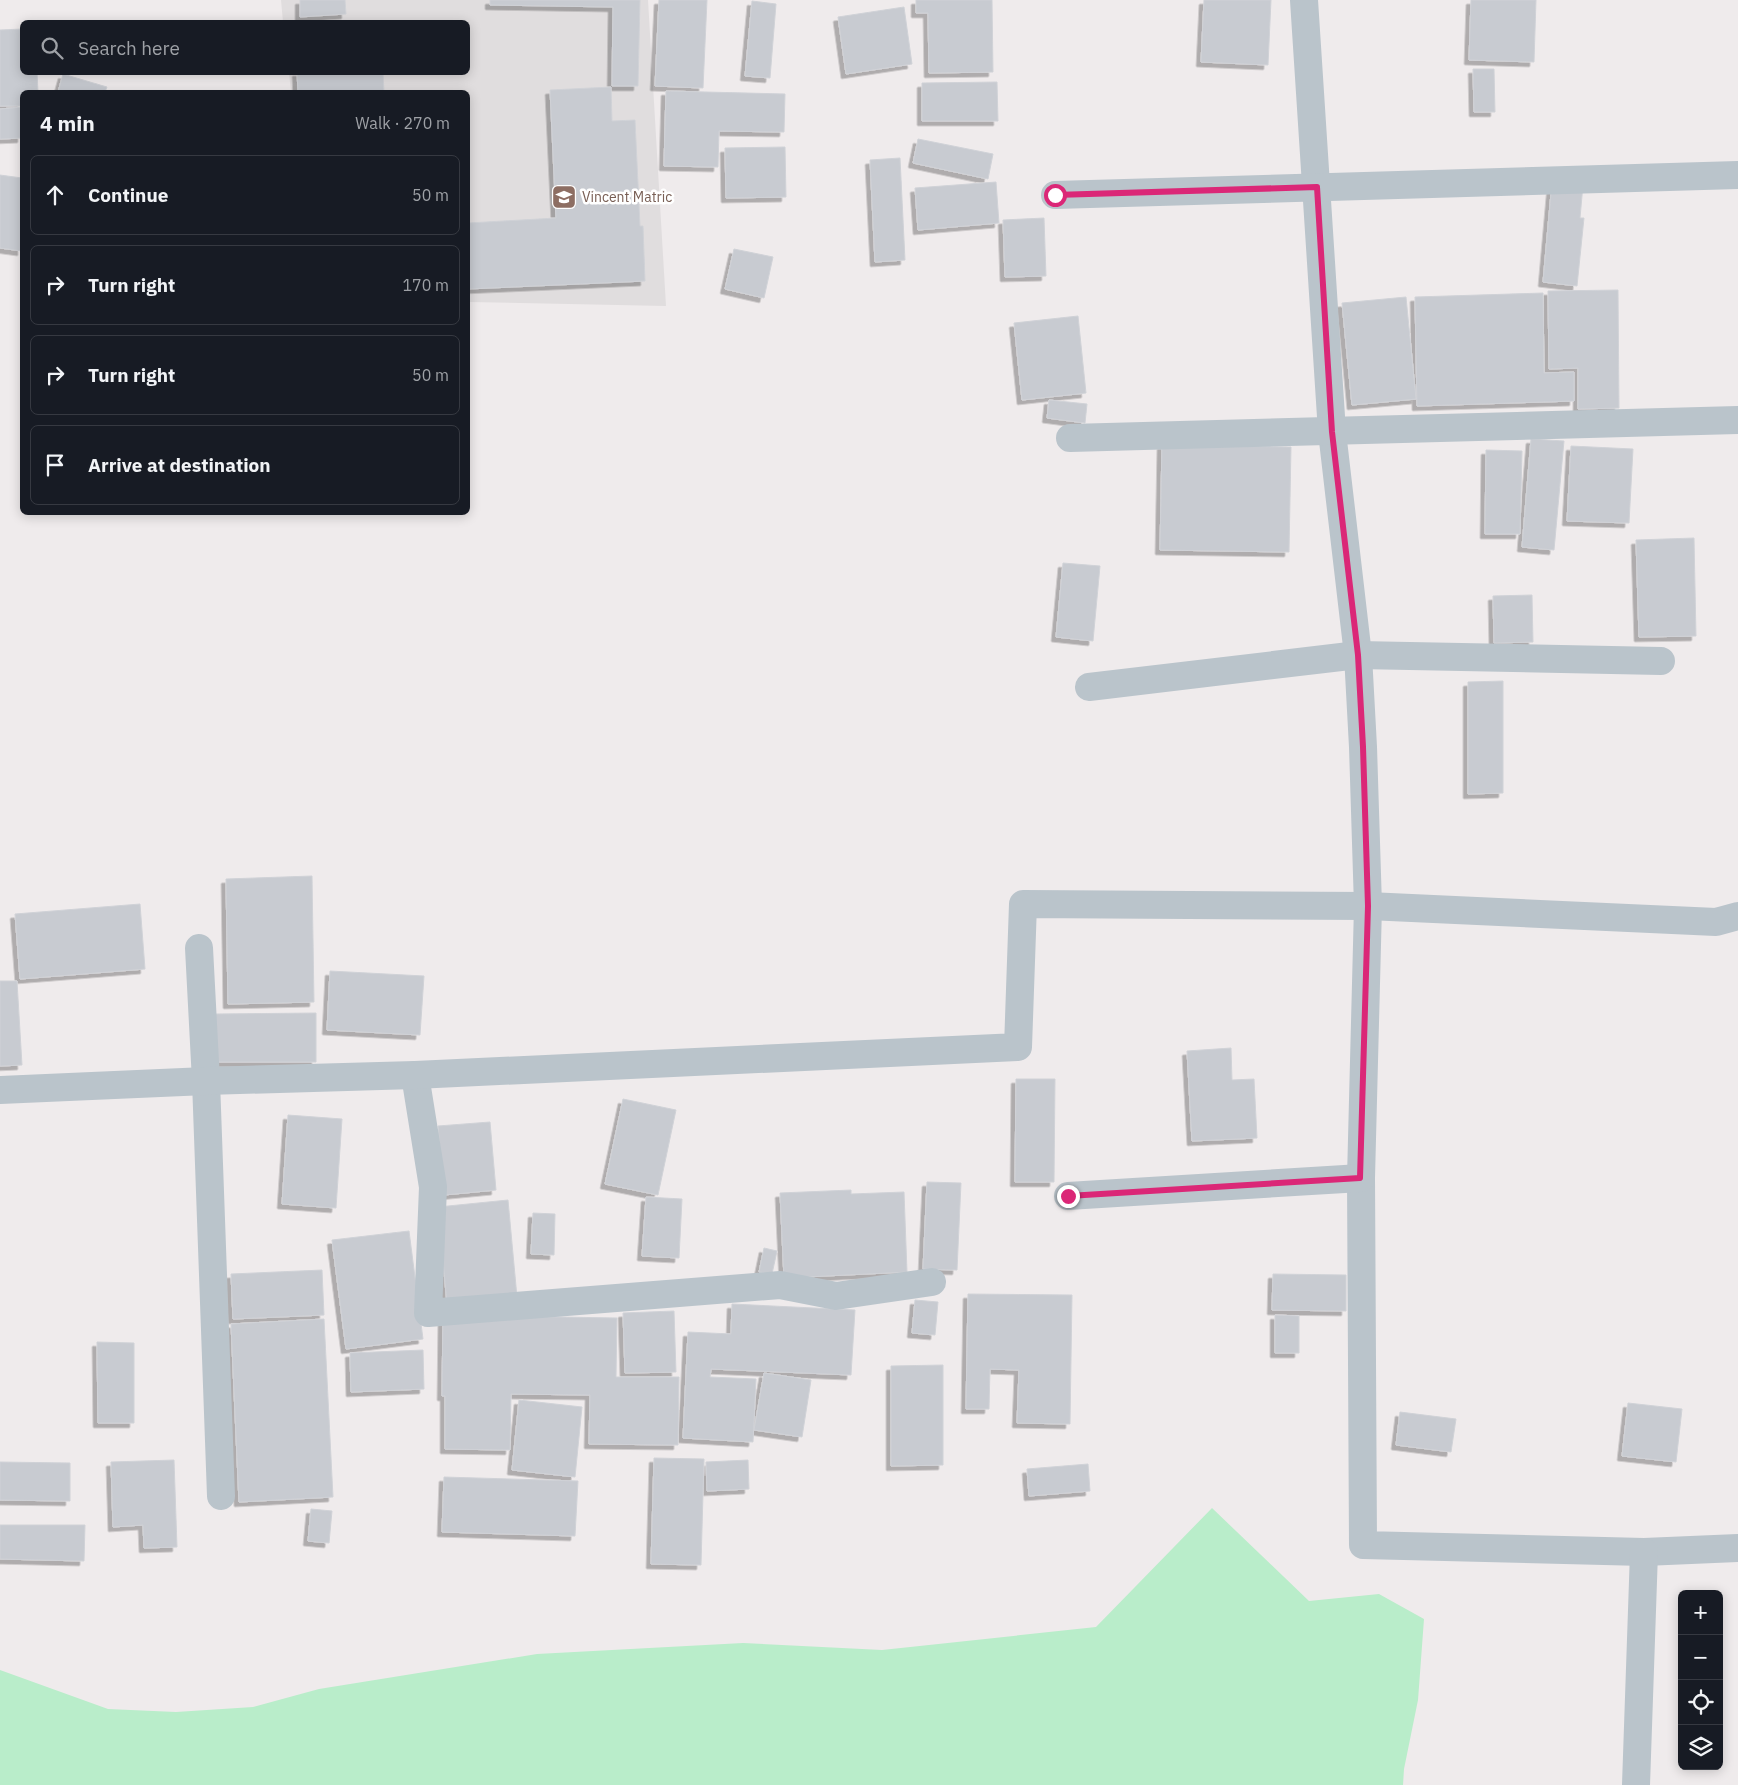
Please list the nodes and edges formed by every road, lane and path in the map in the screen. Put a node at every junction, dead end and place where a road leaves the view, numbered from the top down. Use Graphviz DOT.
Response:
graph roads {
  1 [pos="1304,0"];
  2 [pos="1738,175"];
  3 [pos="1317,187"];
  4 [pos="1055,195"];
  5 [pos="1738,420"];
  6 [pos="1332,432"];
  7 [pos="1070,438"];
  8 [pos="1358,655"];
  9 [pos="1662,661"];
  10 [pos="1089,688"];
  11 [pos="1368,906"];
  12 [pos="1738,916"];
  13 [pos="199,948"];
  14 [pos="415,1075"];
  15 [pos="206,1081"];
  16 [pos="0,1090"];
  17 [pos="1360,1178"];
  18 [pos="1068,1196"];
  19 [pos="932,1282"];
  20 [pos="221,1496"];
  21 [pos="1738,1548"];
  22 [pos="1644,1552"];
  23 [pos="1636,1785"];
  1 -- 3 [label="street"];
  2 -- 3 [label="street"];
  3 -- 4 [label="street"];
  3 -- 6 [label="street"];
  5 -- 6 [label="street"];
  6 -- 7 [label="street"];
  6 -- 8 [label="street"];
  8 -- 9 [label="street"];
  8 -- 10 [label="street"];
  8 -- 11 [label="street"];
  11 -- 12 [label="street"];
  11 -- 14 [label="street"];
  11 -- 17 [label="street"];
  13 -- 15 [label="street"];
  14 -- 15 [label="street"];
  14 -- 19 [label="street"];
  15 -- 16 [label="street"];
  15 -- 20 [label="street"];
  17 -- 18 [label="street"];
  17 -- 22 [label="street"];
  21 -- 22 [label="street"];
  22 -- 23 [label="street"];
}
